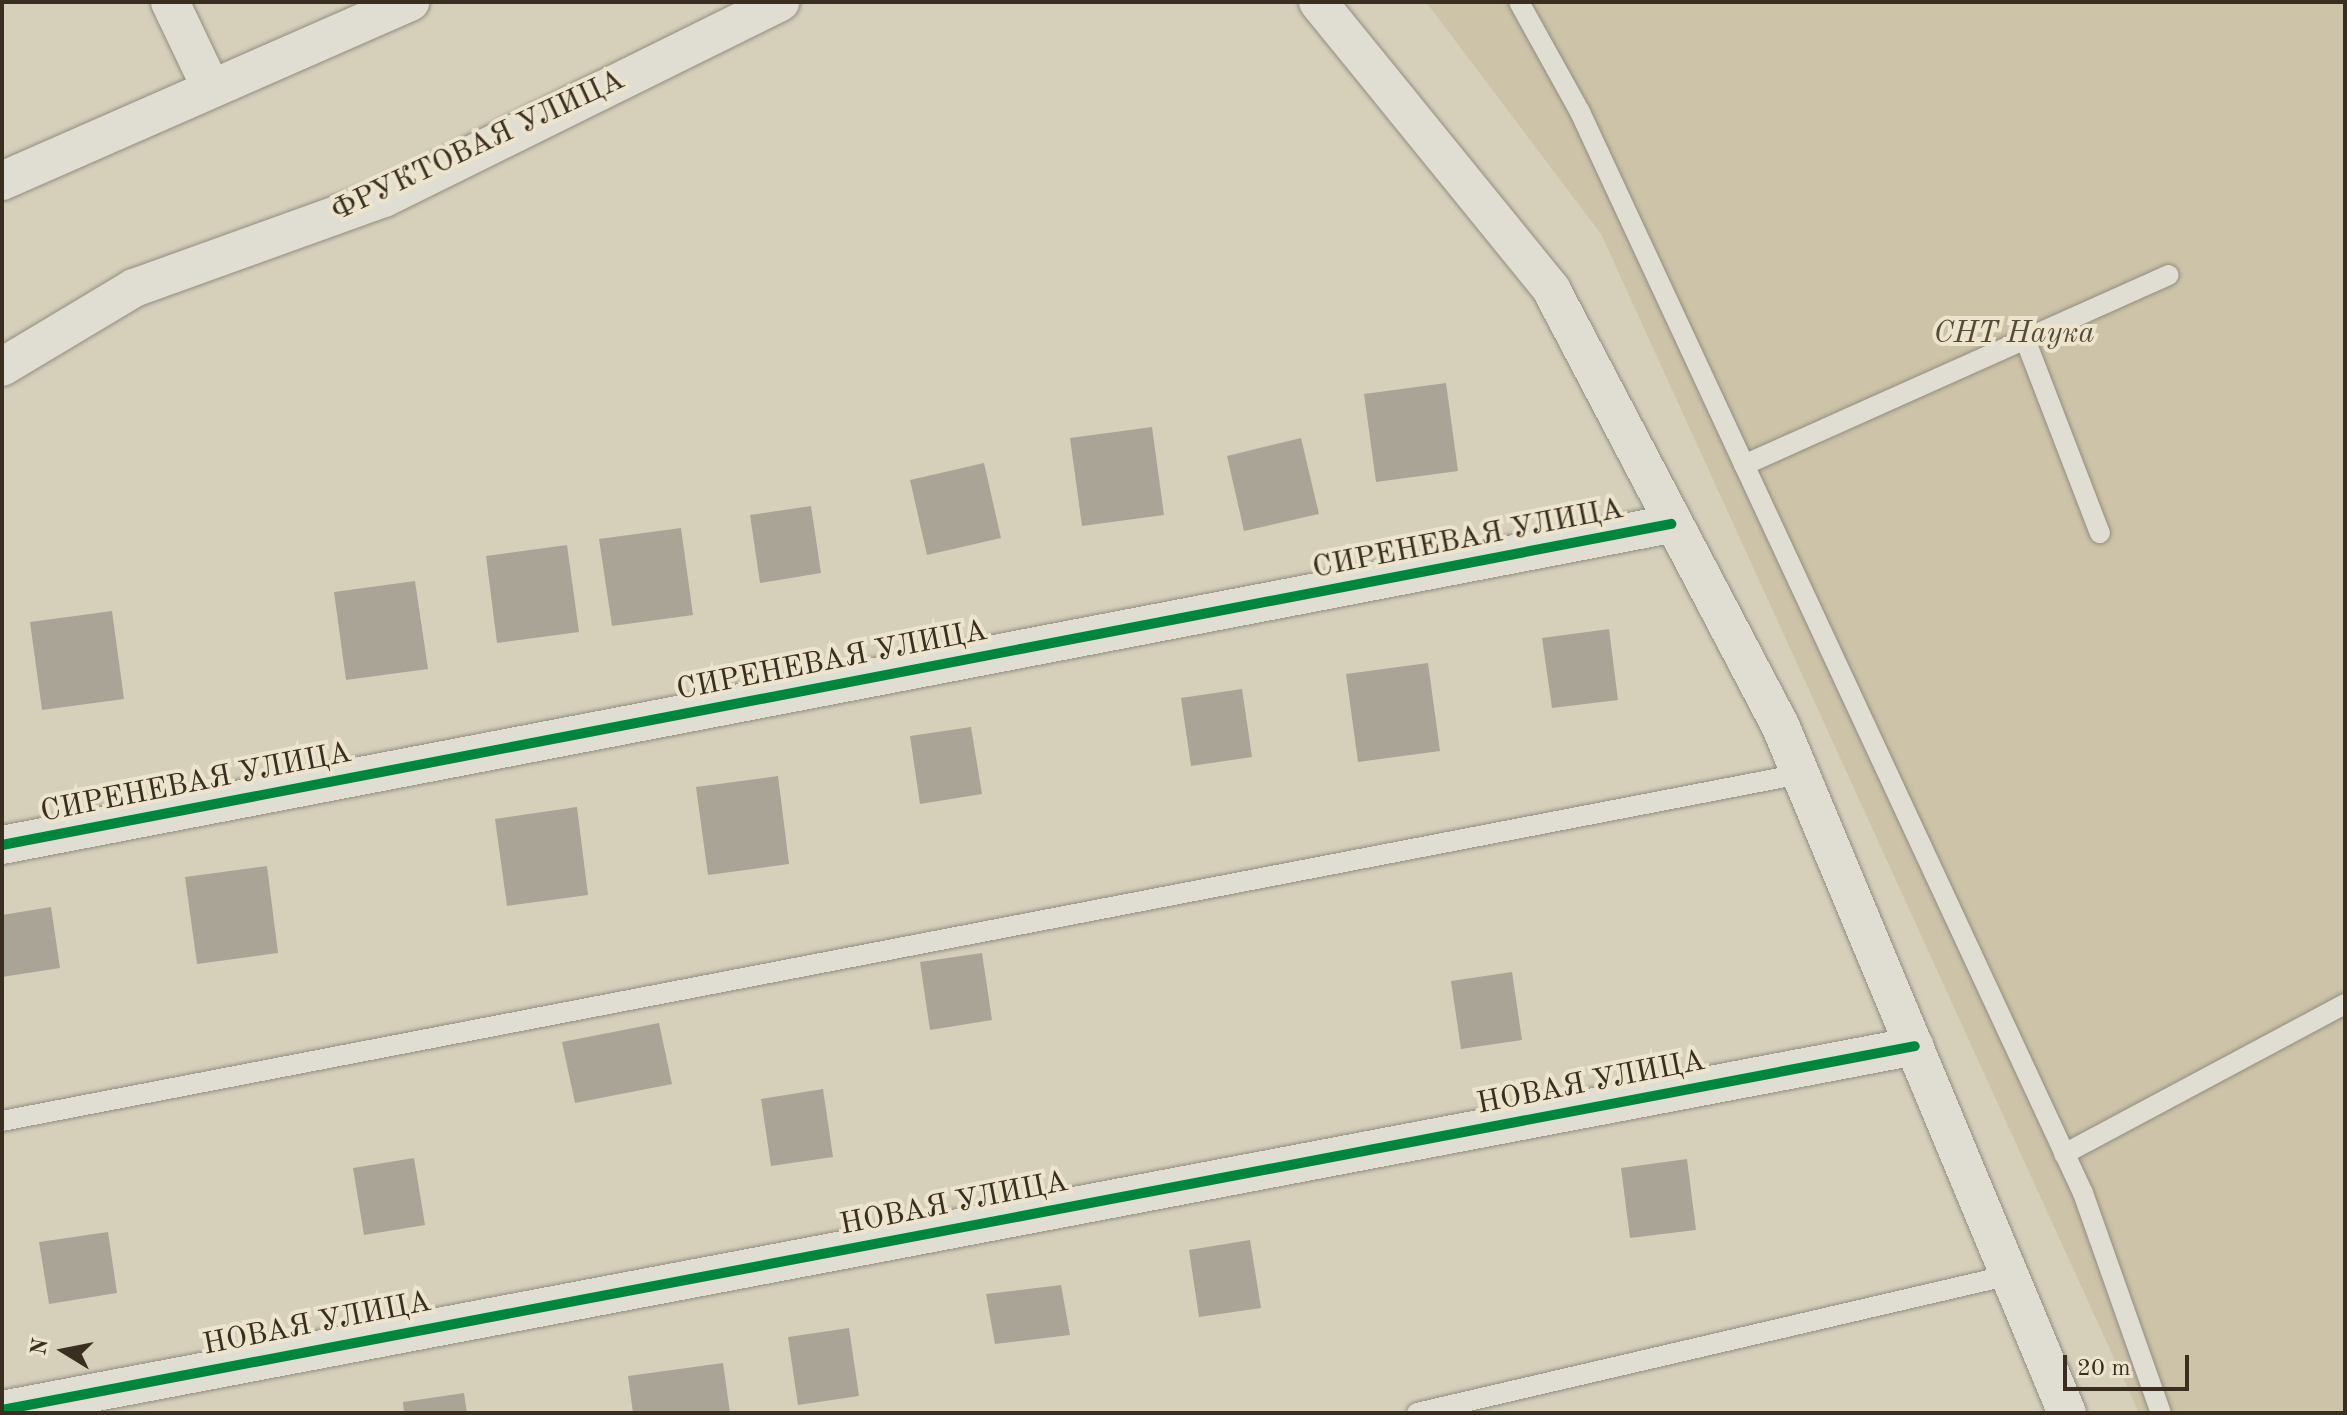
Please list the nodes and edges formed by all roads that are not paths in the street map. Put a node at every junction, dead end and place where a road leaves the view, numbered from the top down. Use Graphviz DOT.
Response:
graph roads {
  1 [pos="170,2"];
  2 [pos="410,2"];
  3 [pos="780,2"];
  4 [pos="1318,2"];
  5 [pos="1519,2"];
  6 [pos="211,88"];
  7 [pos="2,181"];
  8 [pos="2168,275"];
  9 [pos="2025,339"];
  10 [pos="2,367"];
  11 [pos="1744,465"];
  12 [pos="1671,524"];
  13 [pos="2100,533"];
  14 [pos="1801,774"];
  15 [pos="2,845"];
  16 [pos="2345,1004"];
  17 [pos="1915,1046"];
  18 [pos="2,1121"];
  19 [pos="2064,1154"];
  20 [pos="2010,1275"];
  21 [pos="2,1410"];
  22 [pos="1417,1413"];
  23 [pos="2067,1413"];
  24 [pos="2161,1413"];
  1 -- 6 [label="street"];
  2 -- 6 [label="street"];
  3 -- 10 [label="street, ФРУКТОВАЯ УЛИЦА"];
  4 -- 12 [label="street"];
  5 -- 11 [label="lane"];
  6 -- 7 [label="street"];
  8 -- 9 [label="lane"];
  9 -- 11 [label="lane"];
  9 -- 13 [label="lane"];
  11 -- 19 [label="lane"];
  12 -- 14 [label="street"];
  12 -- 15 [label="street, СИРЕНЕВАЯ УЛИЦА"];
  14 -- 17 [label="street"];
  14 -- 18 [label="lane"];
  16 -- 19 [label="lane"];
  17 -- 20 [label="street"];
  17 -- 21 [label="street, НОВАЯ УЛИЦА"];
  19 -- 24 [label="lane"];
  20 -- 22 [label="lane"];
  20 -- 23 [label="street"];
}
